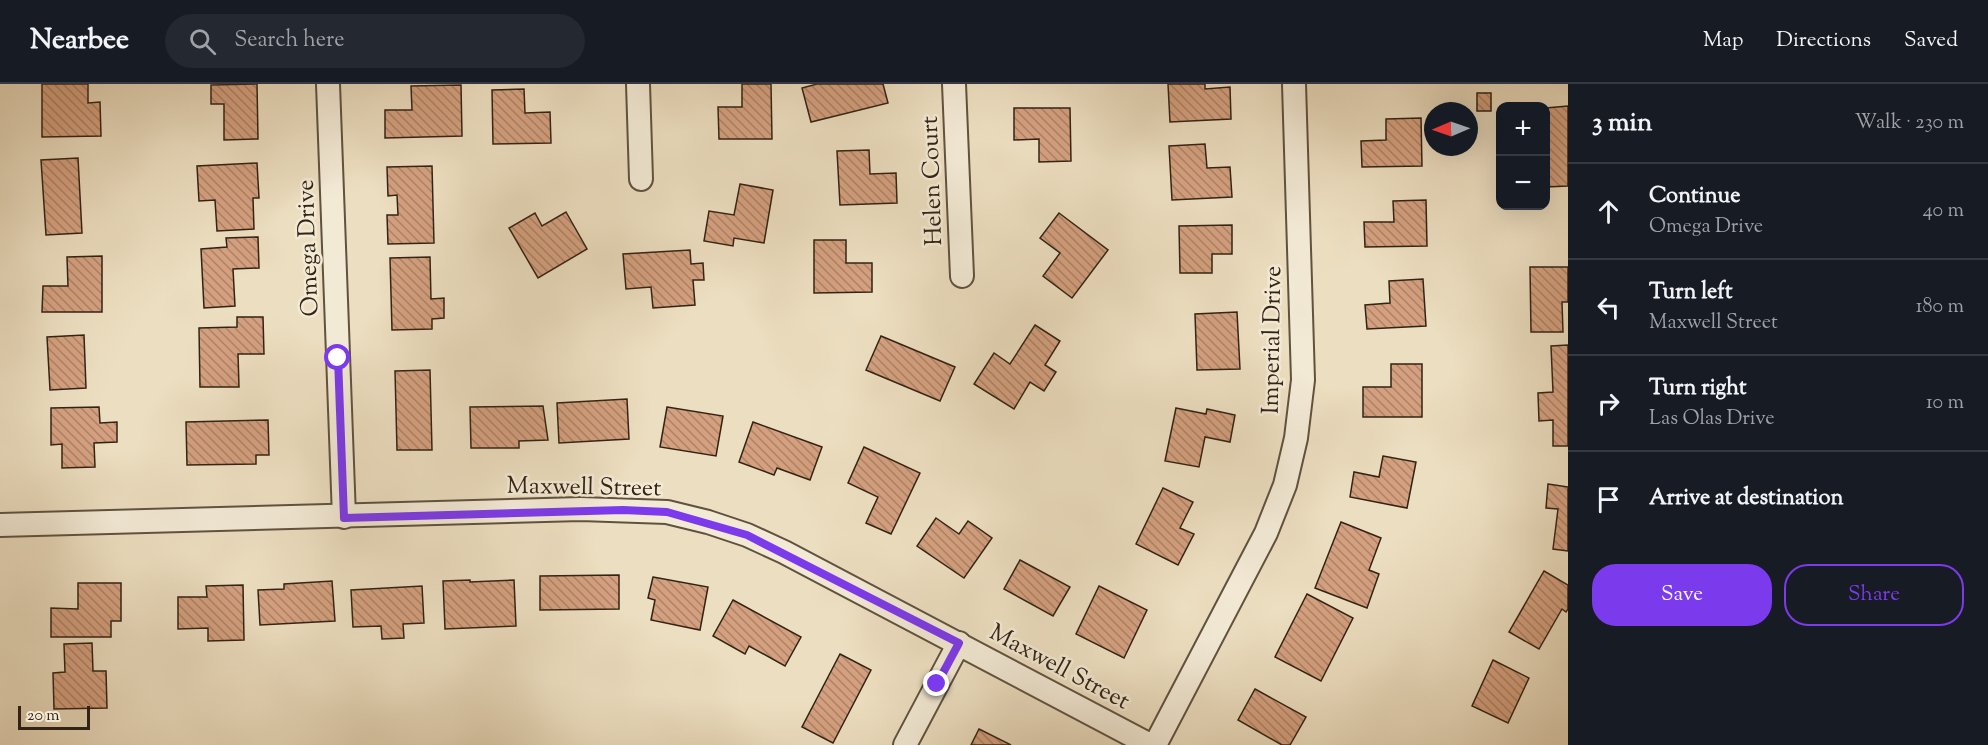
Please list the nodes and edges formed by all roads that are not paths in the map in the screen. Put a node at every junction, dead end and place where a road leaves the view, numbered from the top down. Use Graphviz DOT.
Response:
graph roads {
  1 [pos="328,84"];
  2 [pos="638,84"];
  3 [pos="954,84"];
  4 [pos="1294,84"];
  5 [pos="641,179"];
  6 [pos="962,276"];
  7 [pos="344,518"];
  8 [pos="0,525"];
  9 [pos="959,643"];
  10 [pos="905,745"];
  11 [pos="1150,745"];
  12 [pos="1155,745"];
  1 -- 7 [label="street, Omega Drive"];
  2 -- 5 [label="street"];
  3 -- 6 [label="street, Helen Court"];
  4 -- 12 [label="street, Imperial Drive"];
  7 -- 8 [label="street, Maxwell Street"];
  7 -- 9 [label="street, Maxwell Street"];
  9 -- 10 [label="street"];
  9 -- 11 [label="street, Maxwell Street"];
}
